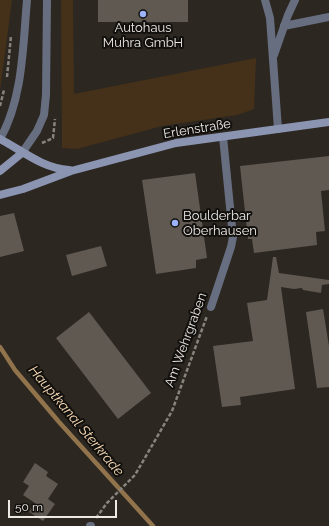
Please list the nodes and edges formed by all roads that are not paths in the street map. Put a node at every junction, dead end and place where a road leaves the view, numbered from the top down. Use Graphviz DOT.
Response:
graph roads {
  1 [pos="27,0"];
  2 [pos="47,0"];
  3 [pos="265,0"];
  4 [pos="295,0"];
  5 [pos="329,16"];
  6 [pos="284,26"];
  7 [pos="272,60"];
  8 [pos="329,122"];
  9 [pos="278,129"];
  10 [pos="223,137"];
  11 [pos="0,139"];
  12 [pos="22,153"];
  13 [pos="0,171"];
  14 [pos="71,171"];
  15 [pos="0,196"];
  16 [pos="211,307"];
  1 -- 11 [label="street"];
  2 -- 12 [label="street"];
  3 -- 7 [label="street"];
  4 -- 6 [label="street"];
  5 -- 6 [label="street"];
  6 -- 7 [label="street"];
  7 -- 9 [label="street"];
  8 -- 9 [label="main road, Erlenstraße"];
  9 -- 10 [label="main road, Erlenstraße"];
  10 -- 14 [label="main road, Erlenstraße"];
  10 -- 16 [label="street, Am Wehrgraben"];
  11 -- 12 [label="main road, Erlenstraße"];
  12 -- 13 [label="main road"];
  12 -- 14 [label="main road, Erlenstraße"];
  14 -- 15 [label="main road, Erlenstraße"];
}
